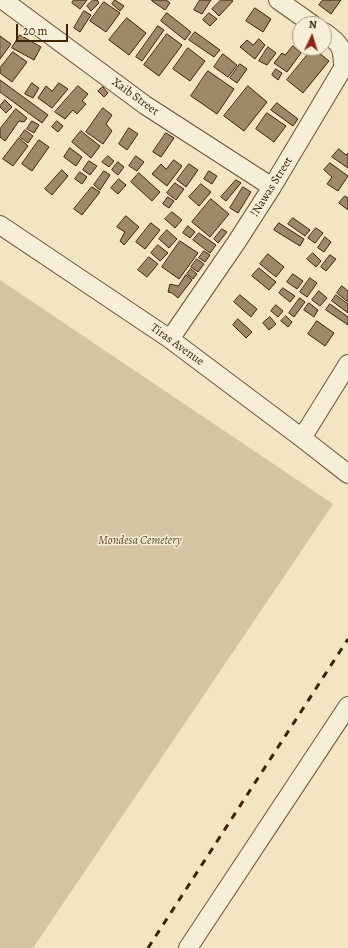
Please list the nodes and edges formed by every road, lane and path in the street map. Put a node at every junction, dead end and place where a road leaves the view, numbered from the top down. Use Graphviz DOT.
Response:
graph roads {
  1 [pos="3,0"];
  2 [pos="278,0"];
  3 [pos="301,16"];
  4 [pos="332,38"];
  5 [pos="272,188"];
  6 [pos="0,226"];
  7 [pos="170,339"];
  8 [pos="348,364"];
  9 [pos="302,438"];
  10 [pos="348,474"];
  11 [pos="348,706"];
  12 [pos="188,948"];
  1 -- 5 [label="street, Xaib Street"];
  2 -- 3 [label="street"];
  4 -- 5 [label="street, !Nawas Street"];
  5 -- 7 [label="street, !Nawas Street"];
  6 -- 7 [label="street, Tiras Avenue"];
  7 -- 9 [label="street, Tiras Avenue"];
  8 -- 9 [label="street"];
  9 -- 10 [label="street, Tiras Avenue"];
  11 -- 12 [label="street"];
}
